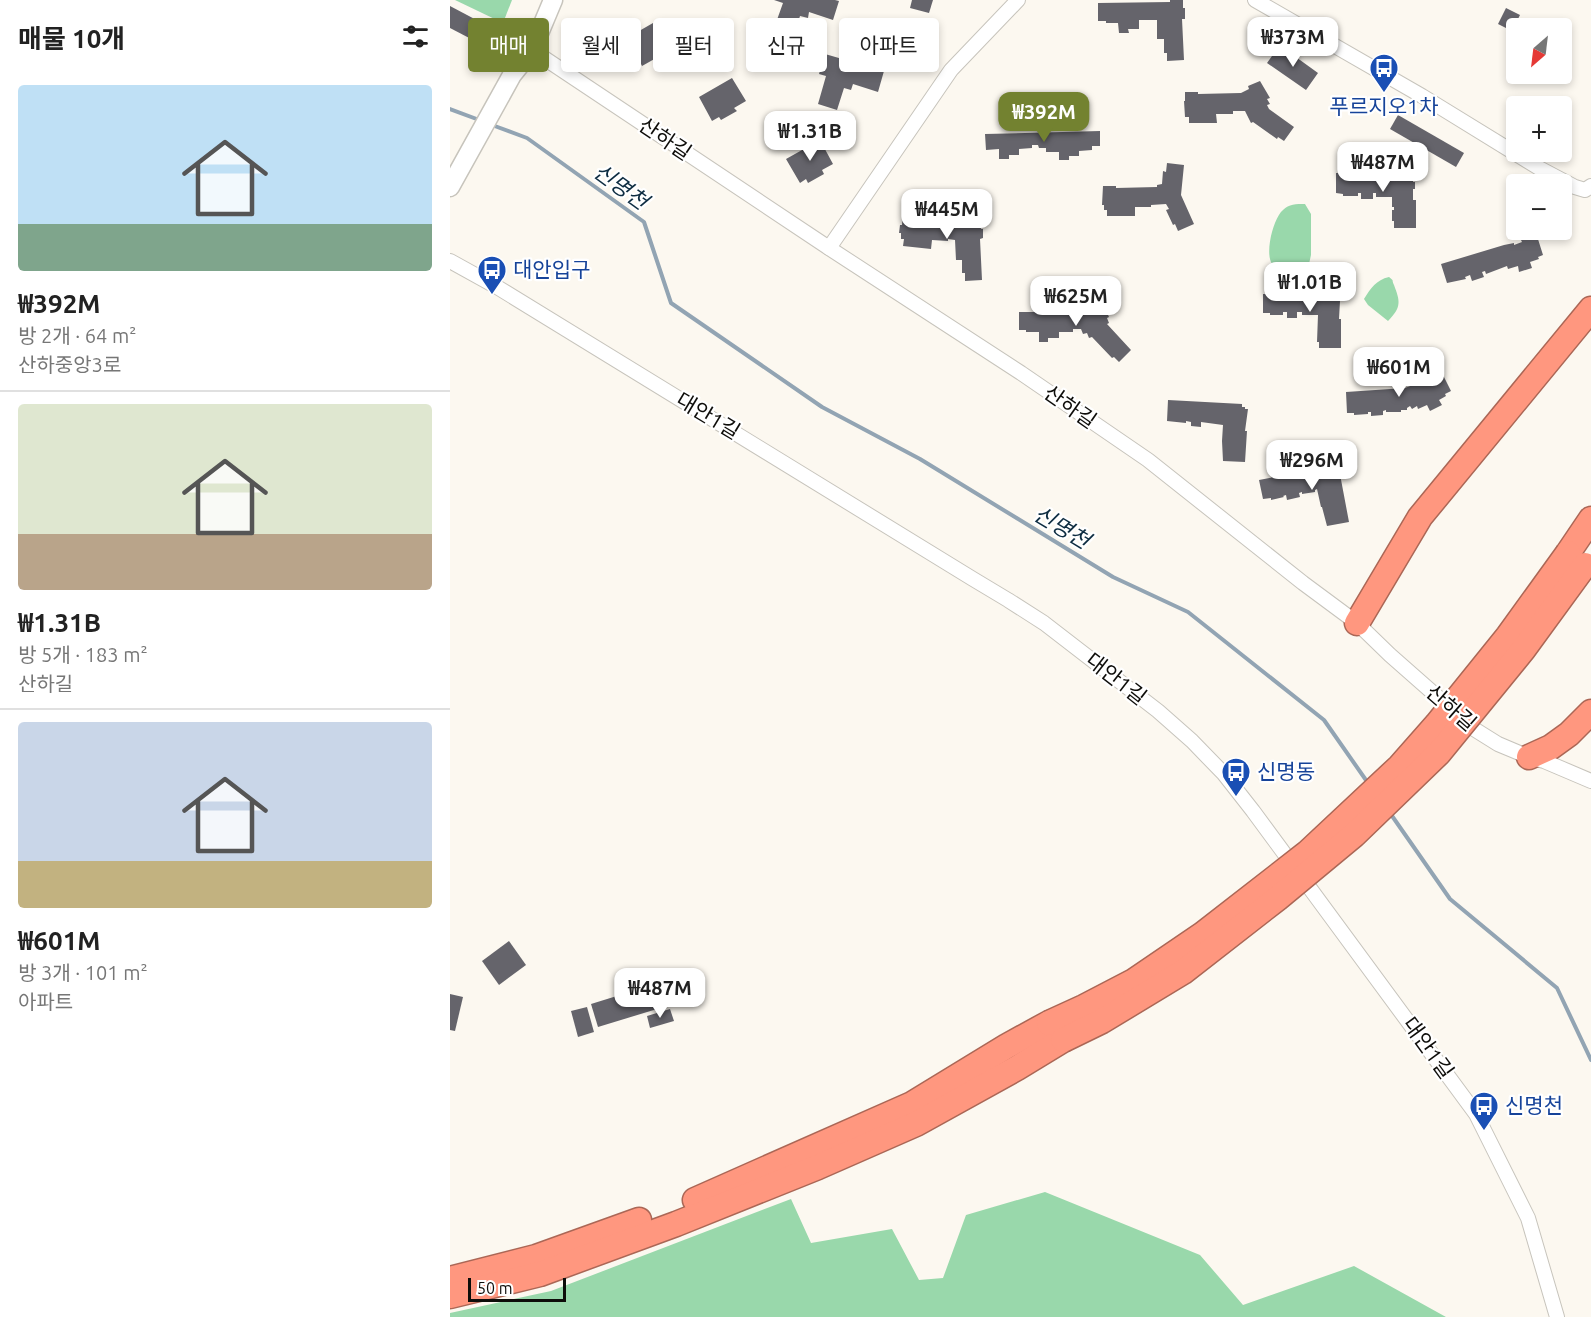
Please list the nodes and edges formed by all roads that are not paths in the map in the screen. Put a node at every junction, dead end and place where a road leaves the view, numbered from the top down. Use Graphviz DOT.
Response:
graph roads {
  1 [pos="554,0"];
  2 [pos="1018,0"];
  3 [pos="1255,0"];
  4 [pos="546,18"];
  5 [pos="549,61"];
  6 [pos="514,72"];
  7 [pos="1591,186"];
  8 [pos="450,187"];
  9 [pos="829,248"];
  10 [pos="450,261"];
  11 [pos="1591,309"];
  12 [pos="1591,519"];
  13 [pos="1581,558"];
  14 [pos="1358,623"];
  15 [pos="1591,712"];
  16 [pos="1529,757"];
  17 [pos="1591,781"];
  18 [pos="1056,1031"];
  19 [pos="450,1279"];
  20 [pos="450,1296"];
  21 [pos="1557,1317"];
  1 -- 4 [label="main road"];
  2 -- 9 [label="street"];
  3 -- 7 [label="street"];
  5 -- 9 [label="street, 산하길"];
  6 -- 8 [label="main road"];
  9 -- 14 [label="street, 산하길"];
  10 -- 21 [label="street, 대안1길"];
  11 -- 14 [label="highway"];
  12 -- 13 [label="highway"];
  13 -- 18 [label="highway, bridge"];
  14 -- 16 [label="street, 산하길"];
  15 -- 16 [label="highway"];
  16 -- 17 [label="street, 산하길"];
  18 -- 19 [label="highway"];
  18 -- 20 [label="highway"];
}
